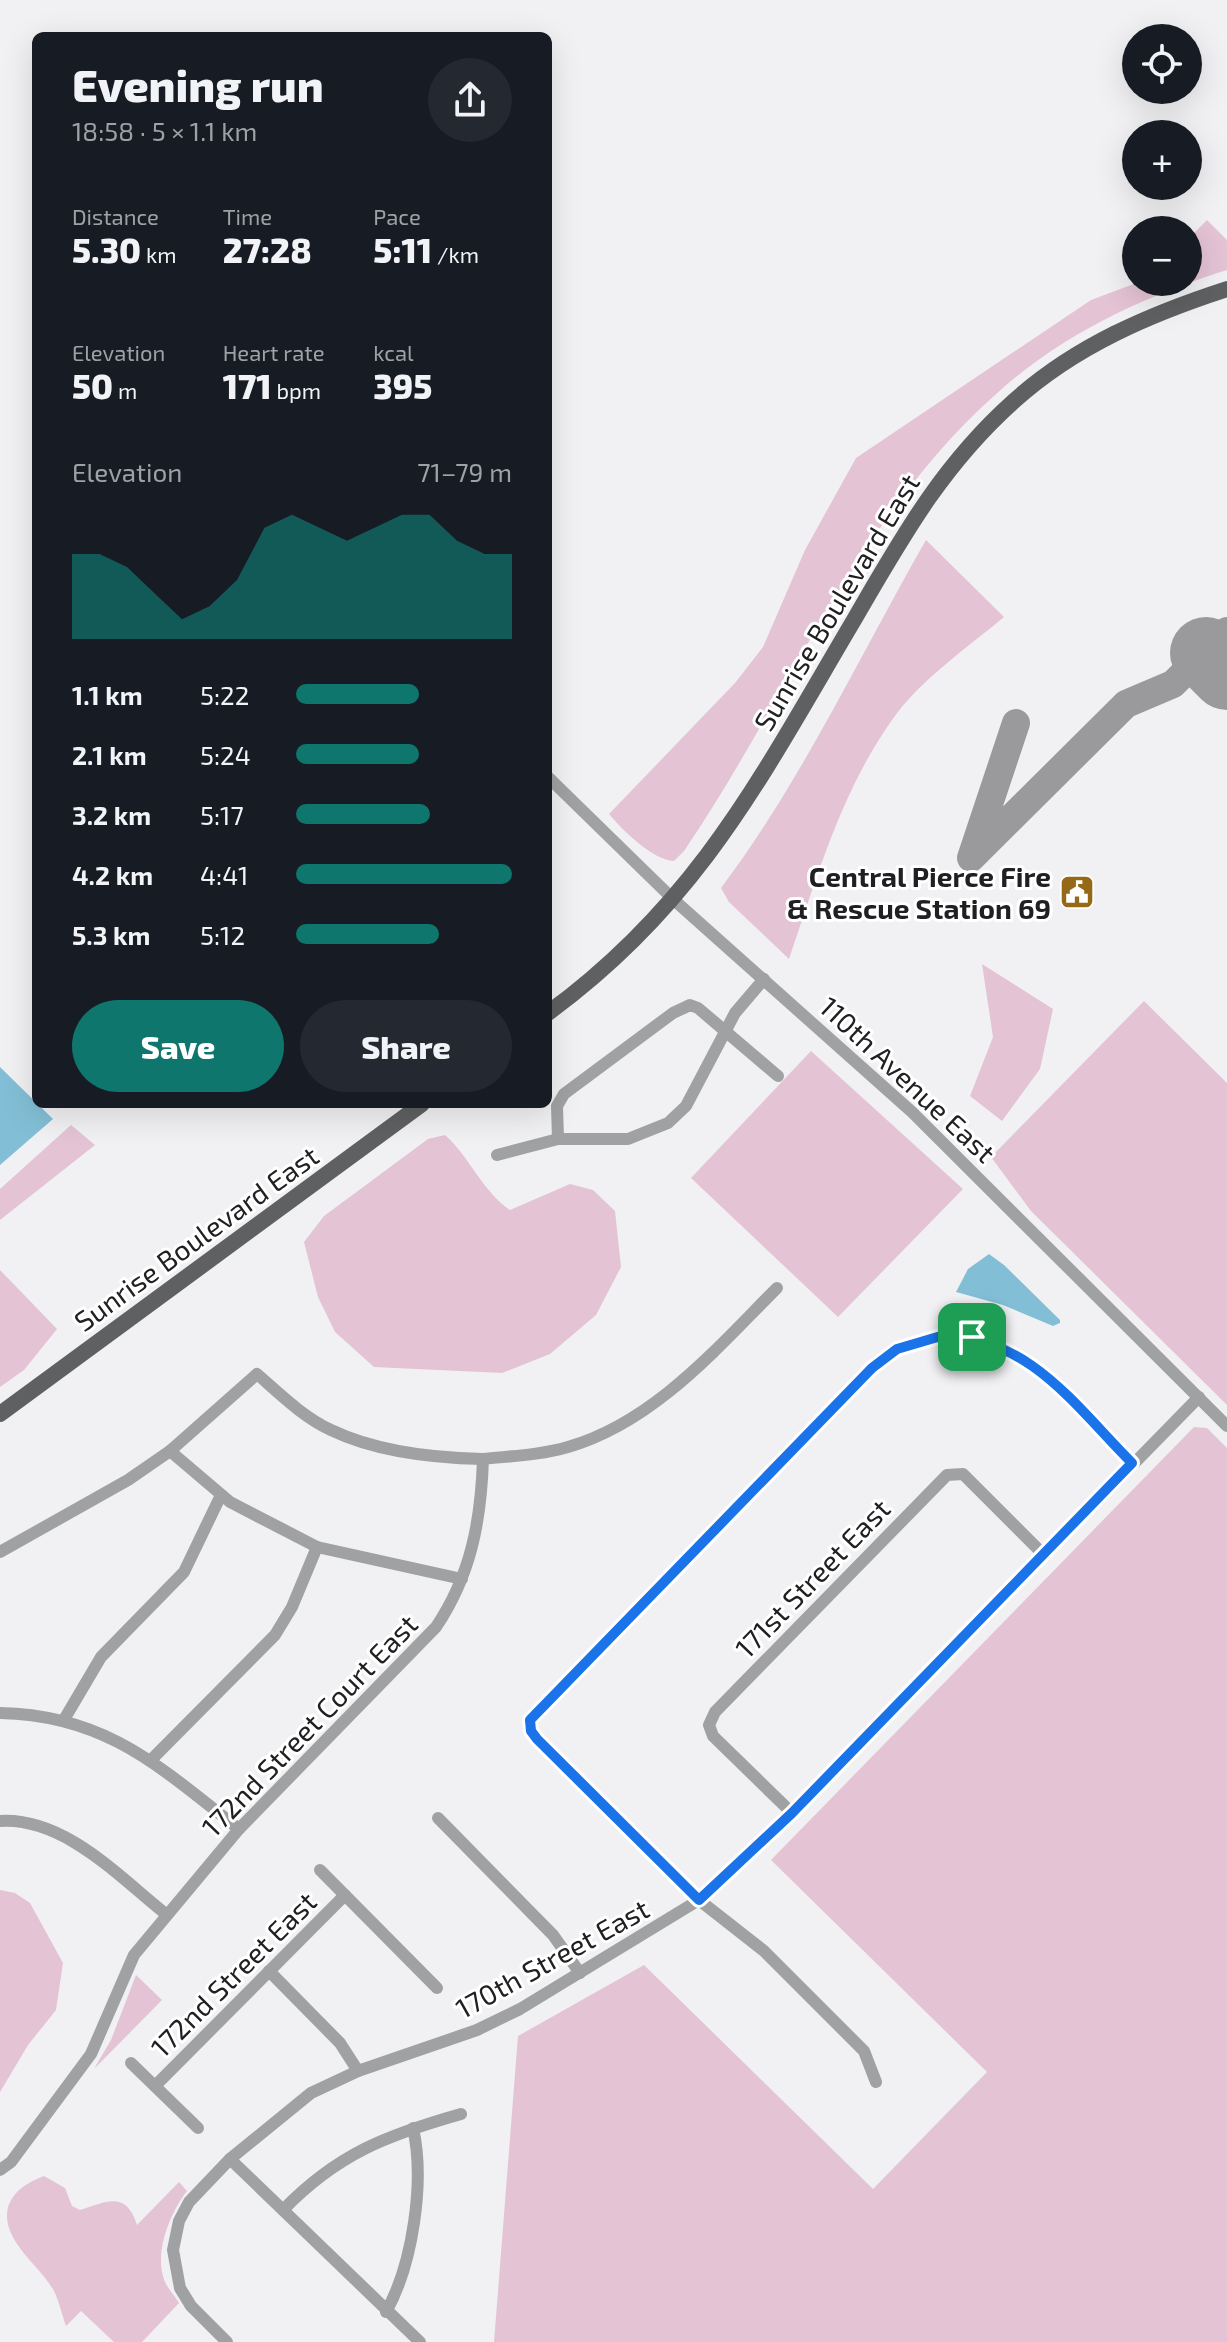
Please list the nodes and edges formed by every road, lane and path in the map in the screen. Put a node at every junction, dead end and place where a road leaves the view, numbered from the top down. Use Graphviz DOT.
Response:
graph roads {
  1 [pos="1227,289"];
  2 [pos="552,781"];
  3 [pos="674,900"];
  4 [pos="764,979"];
  5 [pos="552,1010"];
  6 [pos="724,1029"];
  7 [pos="778,1076"];
  8 [pos="417,1108"];
  9 [pos="558,1139"];
  10 [pos="497,1155"];
  11 [pos="777,1288"];
  12 [pos="1199,1397"];
  13 [pos="0,1414"];
  14 [pos="1227,1426"];
  15 [pos="170,1451"];
  16 [pos="483,1459"];
  17 [pos="1132,1463"];
  18 [pos="221,1495"];
  19 [pos="317,1547"];
  20 [pos="0,1552"];
  21 [pos="1043,1554"];
  22 [pos="462,1579"];
  23 [pos="0,1713"];
  24 [pos="65,1718"];
  25 [pos="151,1760"];
  26 [pos="792,1813"];
  27 [pos="438,1818"];
  28 [pos="0,1821"];
  29 [pos="239,1829"];
  30 [pos="320,1870"];
  31 [pos="345,1895"];
  32 [pos="699,1900"];
  33 [pos="167,1915"];
  34 [pos="269,1971"];
  35 [pos="580,1973"];
  36 [pos="437,1988"];
  37 [pos="131,2063"];
  38 [pos="358,2071"];
  39 [pos="876,2082"];
  40 [pos="155,2086"];
  41 [pos="461,2114"];
  42 [pos="198,2128"];
  43 [pos="413,2128"];
  44 [pos="230,2159"];
  45 [pos="0,2170"];
  46 [pos="283,2210"];
  47 [pos="386,2312"];
  48 [pos="227,2342"];
  49 [pos="420,2342"];
  1 -- 3 [label="main road, Sunrise Boulevard East"];
  2 -- 3 [label="street, 110th Avenue East"];
  3 -- 4 [label="street, 110th Avenue East"];
  3 -- 5 [label="main road, Sunrise Boulevard East"];
  4 -- 6 [label="street"];
  4 -- 12 [label="street, 110th Avenue East"];
  6 -- 7 [label="street"];
  6 -- 9 [label="street"];
  6 -- 9 [label="street"];
  8 -- 13 [label="main road, Sunrise Boulevard East"];
  9 -- 10 [label="street"];
  11 -- 16 [label="street"];
  12 -- 14 [label="street, 110th Avenue East"];
  12 -- 17 [label="street, 170th Street East"];
  15 -- 16 [label="street"];
  15 -- 18 [label="street"];
  15 -- 20 [label="street"];
  16 -- 22 [label="street, 172nd Street Court East"];
  17 -- 21 [label="street, 170th Street East"];
  17 -- 32 [label="street"];
  18 -- 19 [label="street"];
  18 -- 24 [label="street"];
  19 -- 22 [label="street"];
  19 -- 25 [label="street"];
  21 -- 26 [label="street, 170th Street East"];
  21 -- 26 [label="street, 171st Street East"];
  22 -- 29 [label="street, 172nd Street Court East"];
  23 -- 24 [label="street"];
  24 -- 25 [label="street"];
  25 -- 29 [label="street"];
  26 -- 32 [label="street, 170th Street East"];
  27 -- 35 [label="street"];
  28 -- 33 [label="street"];
  29 -- 33 [label="street, 172nd Street Court East"];
  30 -- 31 [label="street"];
  31 -- 34 [label="street, 172nd Street East"];
  31 -- 36 [label="street"];
  32 -- 35 [label="street, 170th Street East"];
  32 -- 39 [label="street"];
  33 -- 45 [label="street, 172nd Street Court East"];
  34 -- 38 [label="street"];
  34 -- 40 [label="street, 172nd Street East"];
  35 -- 38 [label="street, 170th Street East"];
  37 -- 40 [label="street"];
  38 -- 44 [label="street, 170th Street East"];
  40 -- 42 [label="street"];
  41 -- 43 [label="street"];
  43 -- 46 [label="street"];
  43 -- 47 [label="street"];
  44 -- 46 [label="street"];
  44 -- 48 [label="street, 170th Street East"];
  46 -- 47 [label="street"];
  47 -- 49 [label="street"];
}
